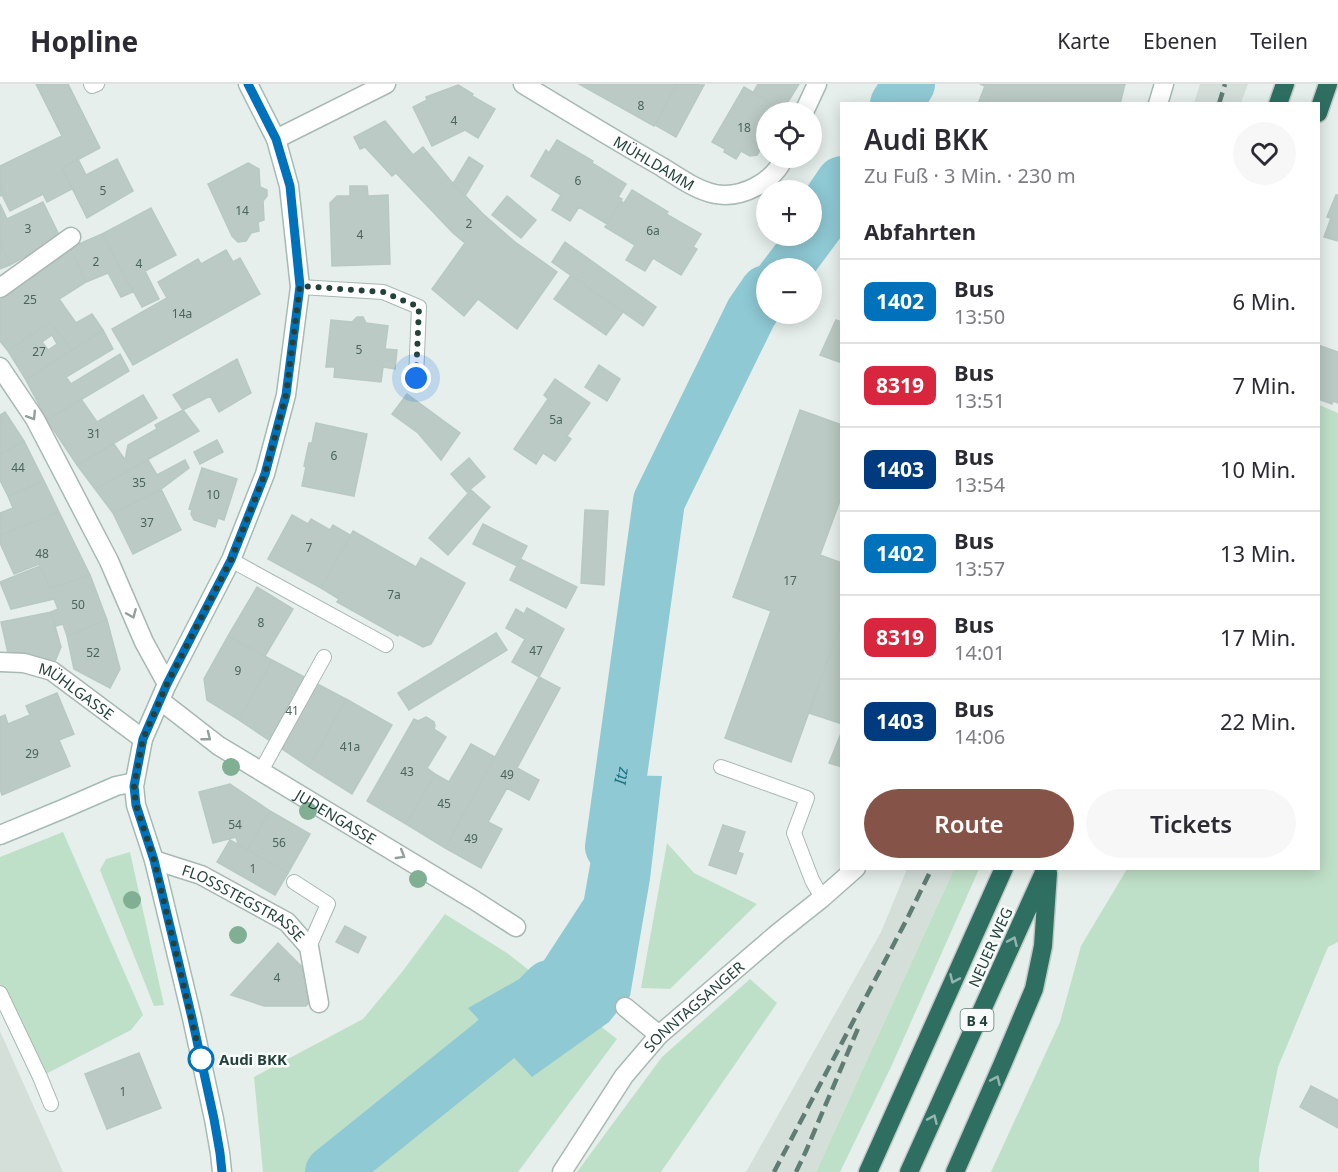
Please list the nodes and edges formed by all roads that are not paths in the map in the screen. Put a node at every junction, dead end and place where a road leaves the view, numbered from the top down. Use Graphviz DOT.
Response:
graph roads {
  1 [pos="91,84"];
  2 [pos="97,84"];
  3 [pos="248,84"];
  4 [pos="386,84"];
  5 [pos="523,84"];
  6 [pos="817,84"];
  7 [pos="1164,84"];
  8 [pos="1285,84"];
  9 [pos="1328,84"];
  10 [pos="809,102"];
  11 [pos="1159,102"];
  12 [pos="1279,102"];
  13 [pos="1320,107"];
  14 [pos="276,139"];
  15 [pos="777,168"];
  16 [pos="71,237"];
  17 [pos="300,286"];
  18 [pos="0,288"];
  19 [pos="0,367"];
  20 [pos="416,378"];
  21 [pos="231,560"];
  22 [pos="386,645"];
  23 [pos="324,657"];
  24 [pos="0,662"];
  25 [pos="164,692"];
  26 [pos="143,739"];
  27 [pos="721,767"];
  28 [pos="261,771"];
  29 [pos="135,782"];
  30 [pos="0,835"];
  31 [pos="154,860"];
  32 [pos="854,870"];
  33 [pos="1003,870"];
  34 [pos="1046,870"];
  35 [pos="1047,870"];
  36 [pos="294,882"];
  37 [pos="822,898"];
  38 [pos="516,927"];
  39 [pos="309,947"];
  40 [pos="0,993"];
  41 [pos="319,1003"];
  42 [pos="625,1007"];
  43 [pos="659,1035"];
  44 [pos="51,1104"];
  45 [pos="222,1172"];
  46 [pos="562,1172"];
  47 [pos="868,1172"];
  48 [pos="909,1172"];
  49 [pos="955,1172"];
  1 -- 2 [label="lane"];
  3 -- 14 [label="street"];
  4 -- 14 [label="street"];
  5 -- 15 [label="street, MÜHLDAMM"];
  6 -- 10 [label="street"];
  7 -- 11 [label="street"];
  8 -- 12 [label="highway"];
  9 -- 13 [label="highway"];
  14 -- 17 [label="street"];
  16 -- 18 [label="street"];
  17 -- 20 [label="lane"];
  17 -- 21 [label="street"];
  19 -- 25 [label="street, JUDENGASSE, one-way"];
  21 -- 22 [label="lane"];
  21 -- 25 [label="street"];
  23 -- 28 [label="lane"];
  24 -- 26 [label="street, MÜHLGASSE"];
  25 -- 26 [label="street"];
  25 -- 28 [label="street, JUDENGASSE, one-way"];
  26 -- 29 [label="street"];
  27 -- 37 [label="lane"];
  28 -- 38 [label="street, JUDENGASSE, one-way"];
  29 -- 30 [label="street"];
  29 -- 31 [label="street"];
  31 -- 39 [label="street, FLOSSSTEGSTRASSE"];
  31 -- 45 [label="street"];
  32 -- 37 [label="street, SONNTAGSANGER"];
  33 -- 47 [label="highway, NEUER WEG / B 4, one-way"];
  48 -- 34 [label="highway, NEUER WEG / B 4, one-way"];
  49 -- 35 [label="highway, one-way"];
  36 -- 39 [label="lane"];
  37 -- 43 [label="street, SONNTAGSANGER"];
  39 -- 41 [label="street, FLOSSSTEGSTRASSE"];
  40 -- 44 [label="lane"];
  42 -- 43 [label="street"];
  43 -- 46 [label="street, SONNTAGSANGER"];
}
